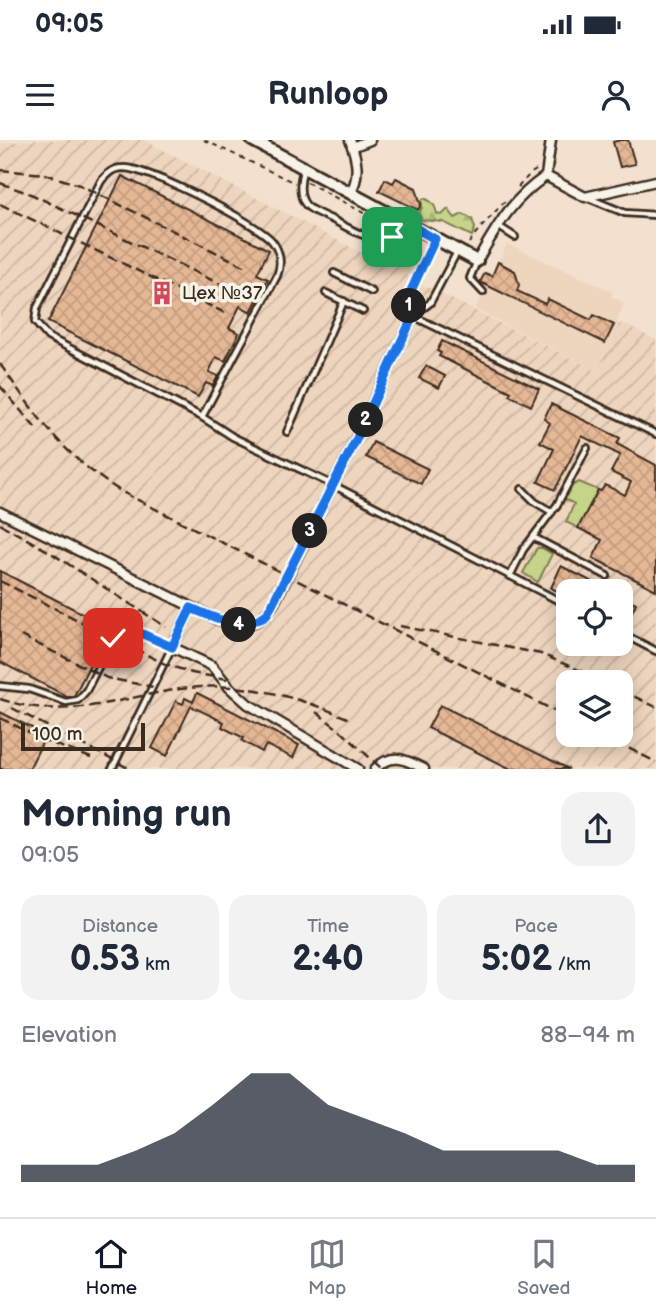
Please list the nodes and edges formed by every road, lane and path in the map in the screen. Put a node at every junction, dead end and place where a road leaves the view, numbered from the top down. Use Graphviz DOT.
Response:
graph roads {
  1 [pos="204,140"];
  2 [pos="252,140"];
  3 [pos="370,140"];
  4 [pos="551,140"];
  5 [pos="351,143"];
  6 [pos="304,168"];
  7 [pos="546,176"];
  8 [pos="656,181"];
  9 [pos="301,183"];
  10 [pos="351,193"];
  11 [pos="585,197"];
  12 [pos="656,215"];
  13 [pos="408,224"];
  14 [pos="498,225"];
  15 [pos="399,233"];
  16 [pos="515,237"];
  17 [pos="435,239"];
  18 [pos="457,251"];
  19 [pos="477,261"];
  20 [pos="407,264"];
  21 [pos="334,274"];
  22 [pos="372,292"];
  23 [pos="484,292"];
  24 [pos="326,293"];
  25 [pos="344,302"];
  26 [pos="363,311"];
  27 [pos="413,316"];
  28 [pos="202,417"];
  29 [pos="287,432"];
  30 [pos="656,434"];
  31 [pos="587,448"];
  32 [pos="333,485"];
  33 [pos="522,489"];
  34 [pos="0,512"];
  35 [pos="552,512"];
  36 [pos="533,537"];
  37 [pos="510,576"];
  38 [pos="607,576"];
  39 [pos="556,599"];
  40 [pos="191,608"];
  41 [pos="633,639"];
  42 [pos="172,647"];
  43 [pos="656,651"];
  44 [pos="0,686"];
  45 [pos="112,769"];
  46 [pos="358,769"];
  47 [pos="375,769"];
  48 [pos="424,769"];
  1 -- 9 [label="path"];
  2 -- 6 [label="street"];
  3 -- 5 [label="street"];
  4 -- 7 [label="street"];
  5 -- 10 [label="street"];
  6 -- 9 [label="lane"];
  6 -- 10 [label="street"];
  7 -- 11 [label="street"];
  7 -- 14 [label="street"];
  8 -- 11 [label="street"];
  9 -- 15 [label="path"];
  9 -- 15 [label="lane"];
  10 -- 13 [label="street"];
  11 -- 12 [label="lane"];
  13 -- 15 [label="lane"];
  13 -- 17 [label="street"];
  14 -- 16 [label="lane"];
  14 -- 19 [label="street"];
  15 -- 20 [label="path"];
  17 -- 18 [label="street"];
  17 -- 27 [label="lane"];
  18 -- 19 [label="street"];
  18 -- 27 [label="lane"];
  19 -- 23 [label="lane"];
  21 -- 22 [label="lane"];
  24 -- 25 [label="lane"];
  25 -- 26 [label="lane"];
  25 -- 29 [label="lane"];
  27 -- 30 [label="lane"];
  27 -- 32 [label="street"];
  28 -- 28 [label="lane"];
  28 -- 32 [label="lane"];
  31 -- 35 [label="lane"];
  32 -- 37 [label="lane"];
  32 -- 40 [label="street"];
  33 -- 35 [label="lane"];
  34 -- 40 [label="street"];
  35 -- 36 [label="lane"];
  36 -- 37 [label="lane"];
  36 -- 38 [label="lane"];
  37 -- 39 [label="lane"];
  40 -- 42 [label="street"];
  41 -- 43 [label="lane"];
  42 -- 44 [label="lane"];
  42 -- 45 [label="lane"];
  42 -- 46 [label="street"];
  47 -- 48 [label="street"];
}
